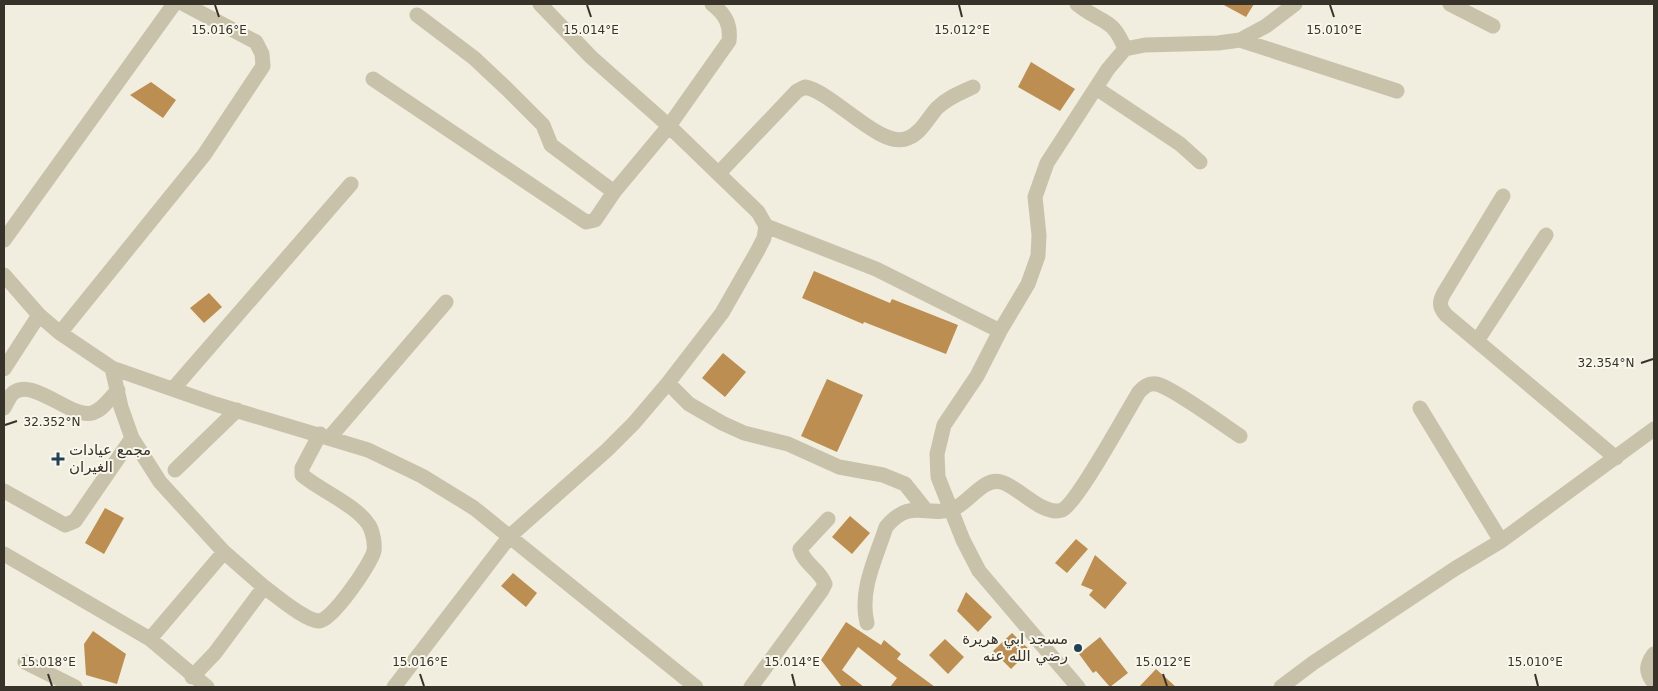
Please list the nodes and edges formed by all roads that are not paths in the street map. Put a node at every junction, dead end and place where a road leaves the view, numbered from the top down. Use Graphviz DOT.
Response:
graph roads {
  1 [pos="174,4"];
  2 [pos="184,4"];
  3 [pos="540,4"];
  4 [pos="712,4"];
  5 [pos="1077,4"];
  6 [pos="1295,4"];
  7 [pos="1450,4"];
  8 [pos="417,15"];
  9 [pos="1493,26"];
  10 [pos="1240,40"];
  11 [pos="1126,49"];
  12 [pos="373,79"];
  13 [pos="973,87"];
  14 [pos="1096,88"];
  15 [pos="1396,91"];
  16 [pos="669,126"];
  17 [pos="1200,162"];
  18 [pos="719,173"];
  19 [pos="351,184"];
  20 [pos="614,192"];
  21 [pos="1503,196"];
  22 [pos="766,226"];
  23 [pos="1546,235"];
  24 [pos="4,240"];
  25 [pos="4,275"];
  26 [pos="446,302"];
  27 [pos="39,315"];
  28 [pos="1000,331"];
  29 [pos="60,334"];
  30 [pos="1477,341"];
  31 [pos="112,368"];
  32 [pos="4,369"];
  33 [pos="668,383"];
  34 [pos="173,389"];
  35 [pos="118,390"];
  36 [pos="4,408"];
  37 [pos="1420,408"];
  38 [pos="236,410"];
  39 [pos="1654,430"];
  40 [pos="325,436"];
  41 [pos="1240,436"];
  42 [pos="132,438"];
  43 [pos="1616,458"];
  44 [pos="175,470"];
  45 [pos="4,491"];
  46 [pos="925,509"];
  47 [pos="950,510"];
  48 [pos="828,519"];
  49 [pos="510,536"];
  50 [pos="1501,541"];
  51 [pos="224,552"];
  52 [pos="4,554"];
  53 [pos="264,587"];
  54 [pos="868,623"];
  55 [pos="150,639"];
  56 [pos="1654,654"];
  57 [pos="25,662"];
  58 [pos="192,677"];
  59 [pos="1654,683"];
  60 [pos="75,687"];
  61 [pos="207,687"];
  62 [pos="394,687"];
  63 [pos="696,687"];
  64 [pos="751,687"];
  65 [pos="1078,687"];
  66 [pos="1281,687"];
  1 -- 24 [label="street"];
  2 -- 29 [label="street"];
  3 -- 16 [label="street"];
  4 -- 16 [label="street"];
  5 -- 11 [label="street"];
  6 -- 10 [label="street"];
  7 -- 9 [label="street"];
  8 -- 20 [label="street"];
  10 -- 11 [label="street"];
  10 -- 15 [label="street"];
  11 -- 14 [label="street"];
  12 -- 20 [label="street"];
  13 -- 18 [label="street"];
  14 -- 17 [label="street"];
  14 -- 28 [label="street"];
  16 -- 18 [label="street"];
  16 -- 20 [label="street"];
  18 -- 22 [label="street"];
  19 -- 34 [label="street"];
  21 -- 30 [label="street"];
  22 -- 28 [label="street"];
  22 -- 33 [label="street"];
  23 -- 30 [label="street"];
  25 -- 27 [label="street"];
  26 -- 40 [label="street"];
  27 -- 29 [label="street"];
  27 -- 32 [label="street"];
  28 -- 47 [label="street"];
  29 -- 31 [label="street"];
  30 -- 43 [label="street"];
  31 -- 34 [label="street"];
  31 -- 35 [label="street"];
  33 -- 46 [label="street"];
  33 -- 49 [label="street"];
  34 -- 38 [label="street"];
  35 -- 36 [label="street"];
  35 -- 42 [label="street"];
  37 -- 50 [label="street"];
  38 -- 40 [label="street"];
  38 -- 44 [label="street"];
  39 -- 43 [label="street"];
  40 -- 49 [label="street"];
  40 -- 53 [label="street"];
  41 -- 47 [label="street"];
  42 -- 45 [label="street"];
  42 -- 51 [label="street"];
  43 -- 50 [label="street"];
  46 -- 47 [label="street"];
  46 -- 54 [label="street"];
  47 -- 65 [label="street"];
  48 -- 64 [label="street"];
  49 -- 62 [label="street"];
  49 -- 63 [label="street"];
  50 -- 66 [label="street"];
  51 -- 53 [label="street"];
  51 -- 55 [label="street"];
  52 -- 55 [label="street"];
  53 -- 58 [label="street"];
  55 -- 58 [label="street"];
  56 -- 59 [label="street"];
  57 -- 60 [label="street"];
  58 -- 61 [label="street"];
}
